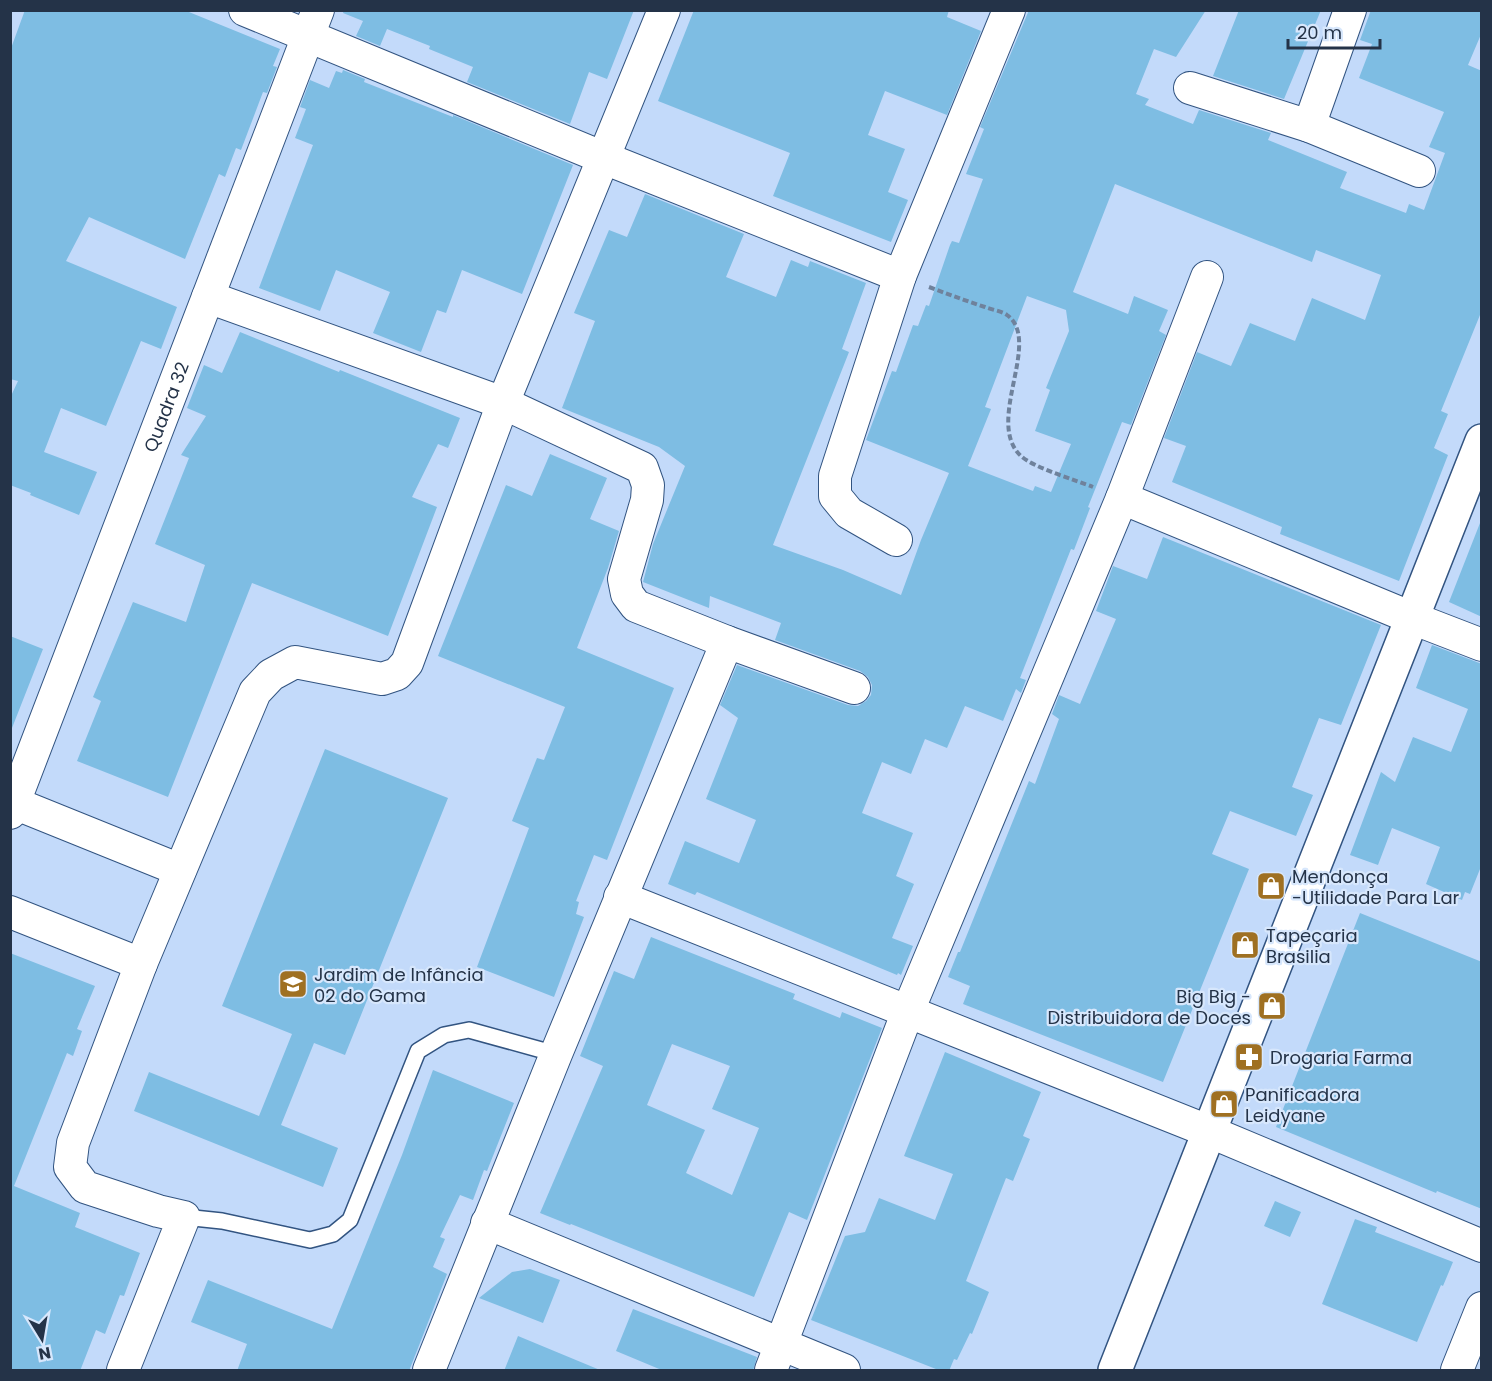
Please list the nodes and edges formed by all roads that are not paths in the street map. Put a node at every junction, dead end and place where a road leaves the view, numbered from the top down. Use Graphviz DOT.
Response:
graph roads {
  1 [pos="245,10"];
  2 [pos="664,10"];
  3 [pos="1009,10"];
  4 [pos="1350,10"];
  5 [pos="312,24"];
  6 [pos="1191,88"];
  7 [pos="1309,126"];
  8 [pos="604,158"];
  9 [pos="1419,171"];
  10 [pos="900,276"];
  11 [pos="1207,277"];
  12 [pos="208,297"];
  13 [pos="503,403"];
  14 [pos="1482,441"];
  15 [pos="1122,498"];
  16 [pos="896,540"];
  17 [pos="1412,618"];
  18 [pos="727,642"];
  19 [pos="1482,645"];
  20 [pos="854,688"];
  21 [pos="12,808"];
  22 [pos="180,870"];
  23 [pos="620,897"];
  24 [pos="10,912"];
  25 [pos="141,964"];
  26 [pos="908,1011"];
  27 [pos="556,1054"];
  28 [pos="1209,1131"];
  29 [pos="184,1217"];
  30 [pos="487,1223"];
  31 [pos="1482,1246"];
  32 [pos="1482,1308"];
  33 [pos="776,1358"];
  34 [pos="123,1371"];
  35 [pos="429,1371"];
  36 [pos="844,1371"];
  37 [pos="1115,1371"];
  38 [pos="1457,1371"];
  1 -- 5 [label="street"];
  2 -- 8 [label="street"];
  3 -- 10 [label="street"];
  4 -- 7 [label="street"];
  5 -- 8 [label="street"];
  5 -- 12 [label="street, Quadra 32"];
  6 -- 7 [label="street"];
  7 -- 9 [label="street"];
  8 -- 10 [label="street"];
  8 -- 13 [label="street"];
  10 -- 16 [label="street"];
  11 -- 15 [label="street"];
  12 -- 13 [label="street"];
  12 -- 21 [label="street, Quadra 32"];
  13 -- 18 [label="street"];
  13 -- 22 [label="street"];
  14 -- 17 [label="street"];
  15 -- 17 [label="street"];
  15 -- 26 [label="street"];
  17 -- 19 [label="street"];
  17 -- 28 [label="street"];
  18 -- 20 [label="street"];
  18 -- 23 [label="street"];
  21 -- 22 [label="street"];
  22 -- 25 [label="street"];
  23 -- 26 [label="street"];
  23 -- 27 [label="street"];
  24 -- 25 [label="street"];
  25 -- 29 [label="street"];
  26 -- 28 [label="street"];
  26 -- 33 [label="street"];
  27 -- 29 [label="lane"];
  27 -- 30 [label="street"];
  28 -- 31 [label="street"];
  28 -- 37 [label="street"];
  29 -- 34 [label="street"];
  30 -- 33 [label="street"];
  30 -- 35 [label="street"];
  32 -- 38 [label="street"];
  33 -- 36 [label="street"];
}
